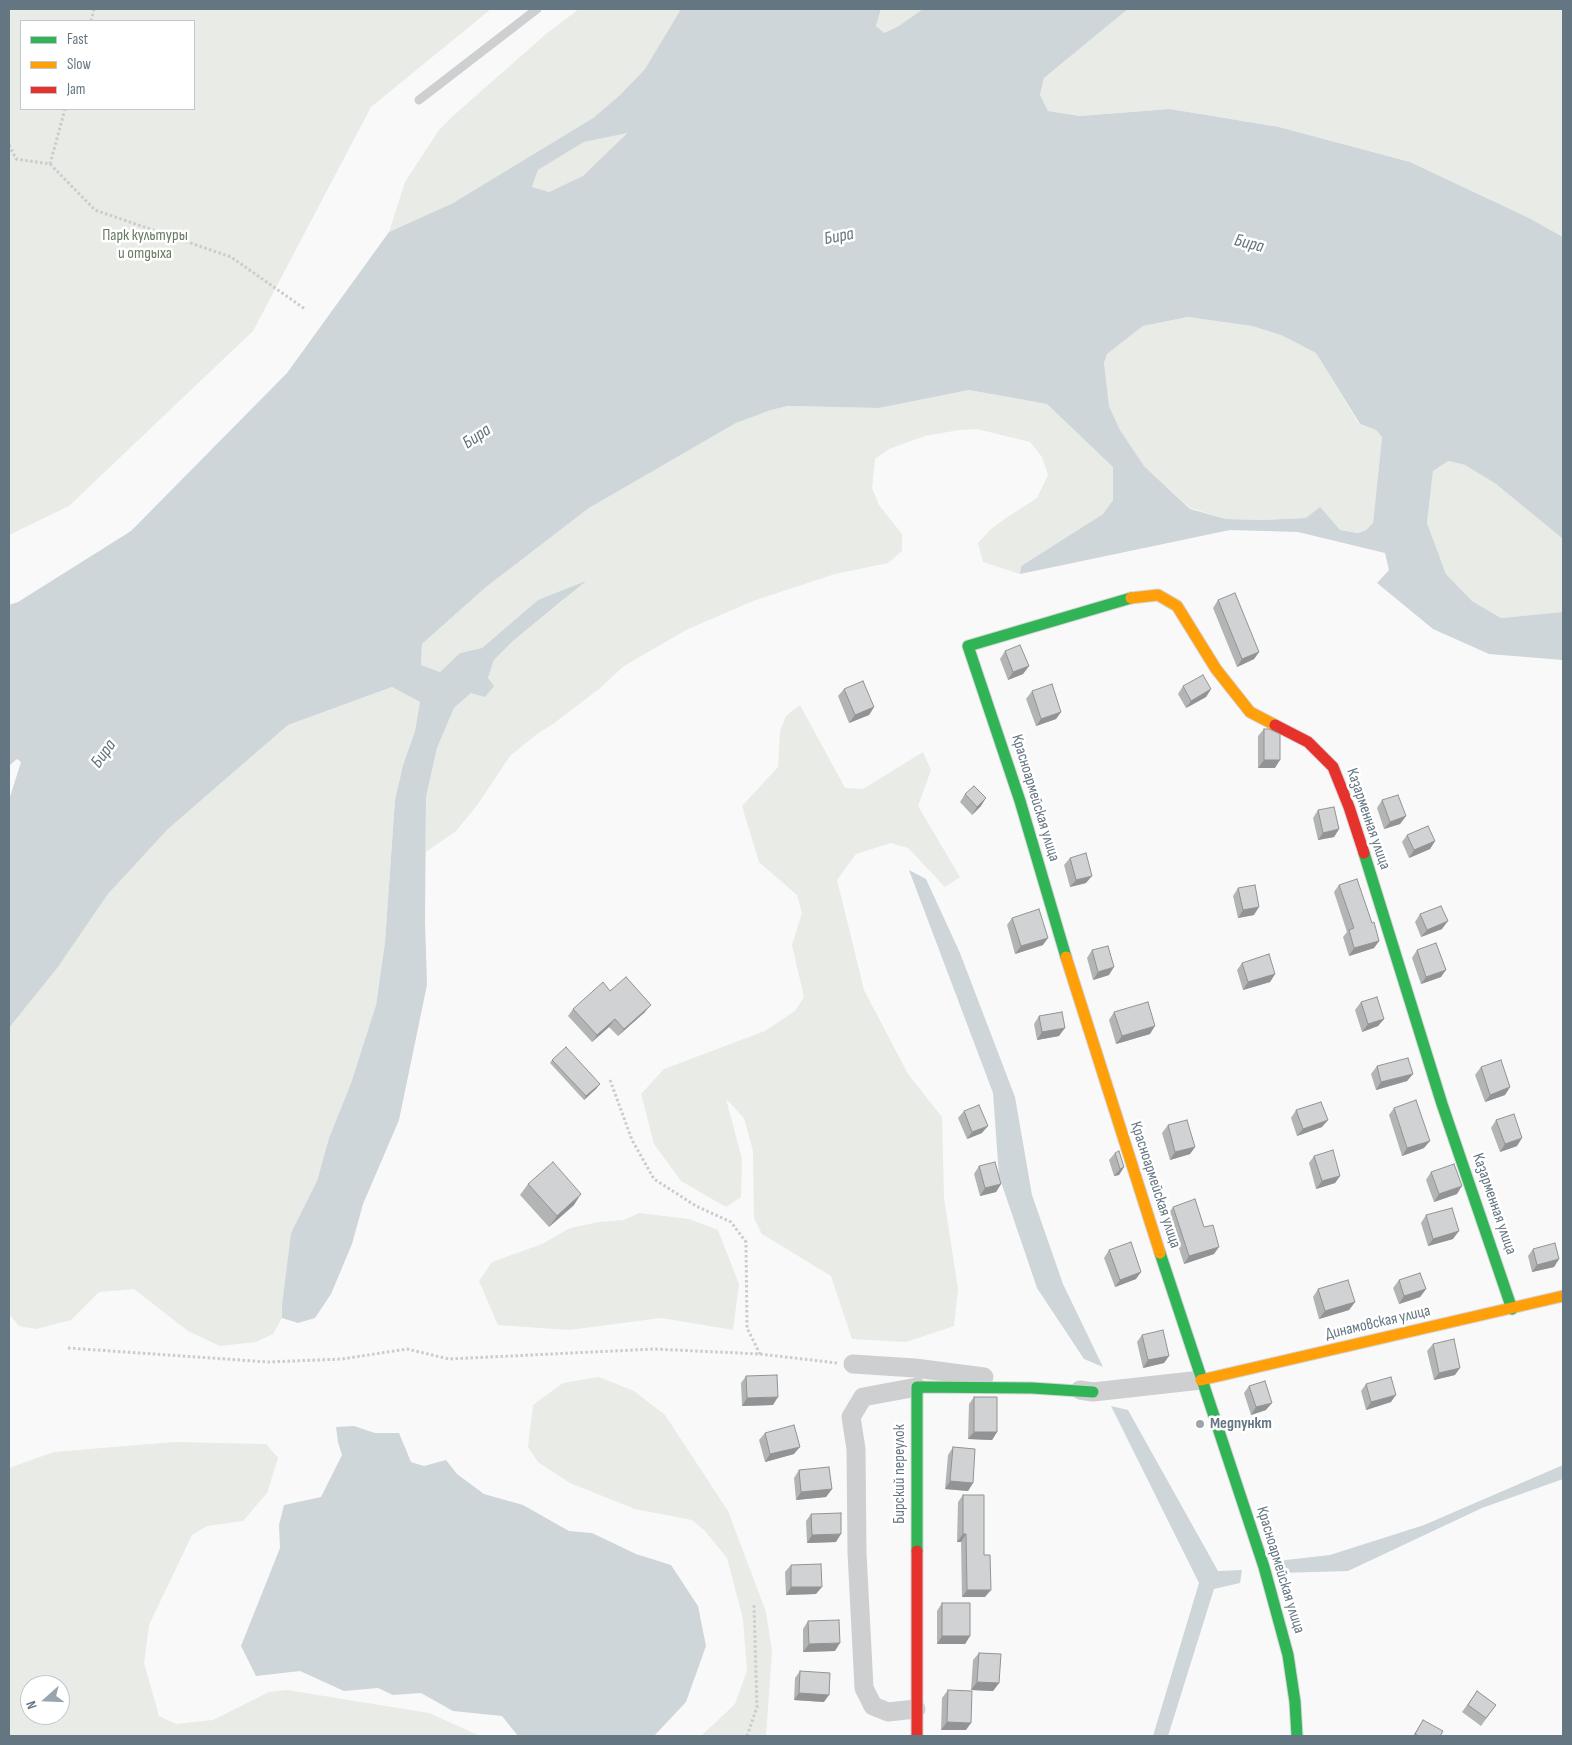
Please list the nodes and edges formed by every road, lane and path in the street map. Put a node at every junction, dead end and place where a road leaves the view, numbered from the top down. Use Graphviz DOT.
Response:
graph roads {
  1 [pos="537,9"];
  2 [pos="419,100"];
  3 [pos="66,110"];
  4 [pos="9,145"];
  5 [pos="50,164"];
  6 [pos="305,309"];
  7 [pos="968,646"];
  8 [pos="610,1080"];
  9 [pos="1563,1296"];
  10 [pos="1512,1309"];
  11 [pos="68,1348"];
  12 [pos="760,1354"];
  13 [pos="853,1364"];
  14 [pos="1201,1380"];
  15 [pos="917,1387"];
  16 [pos="1093,1392"];
  17 [pos="754,1605"];
  18 [pos="916,1709"];
  19 [pos="748,1736"];
  20 [pos="917,1736"];
  21 [pos="1297,1736"];
  1 -- 2 [label="lane"];
  3 -- 5 [label="path"];
  4 -- 5 [label="path"];
  5 -- 6 [label="path"];
  7 -- 10 [label="street, Казарменная улица"];
  7 -- 14 [label="street, Красноармейская улица"];
  8 -- 12 [label="path"];
  9 -- 10 [label="street, Динамовская улица"];
  10 -- 14 [label="street, Динамовская улица"];
  11 -- 12 [label="path"];
  12 -- 13 [label="path"];
  13 -- 16 [label="street"];
  14 -- 16 [label="street"];
  14 -- 21 [label="street, Красноармейская улица"];
  15 -- 16 [label="street"];
  15 -- 18 [label="street, Бирский переулок"];
  15 -- 18 [label="street"];
  17 -- 19 [label="path"];
  18 -- 20 [label="street, Бирский переулок"];
}
